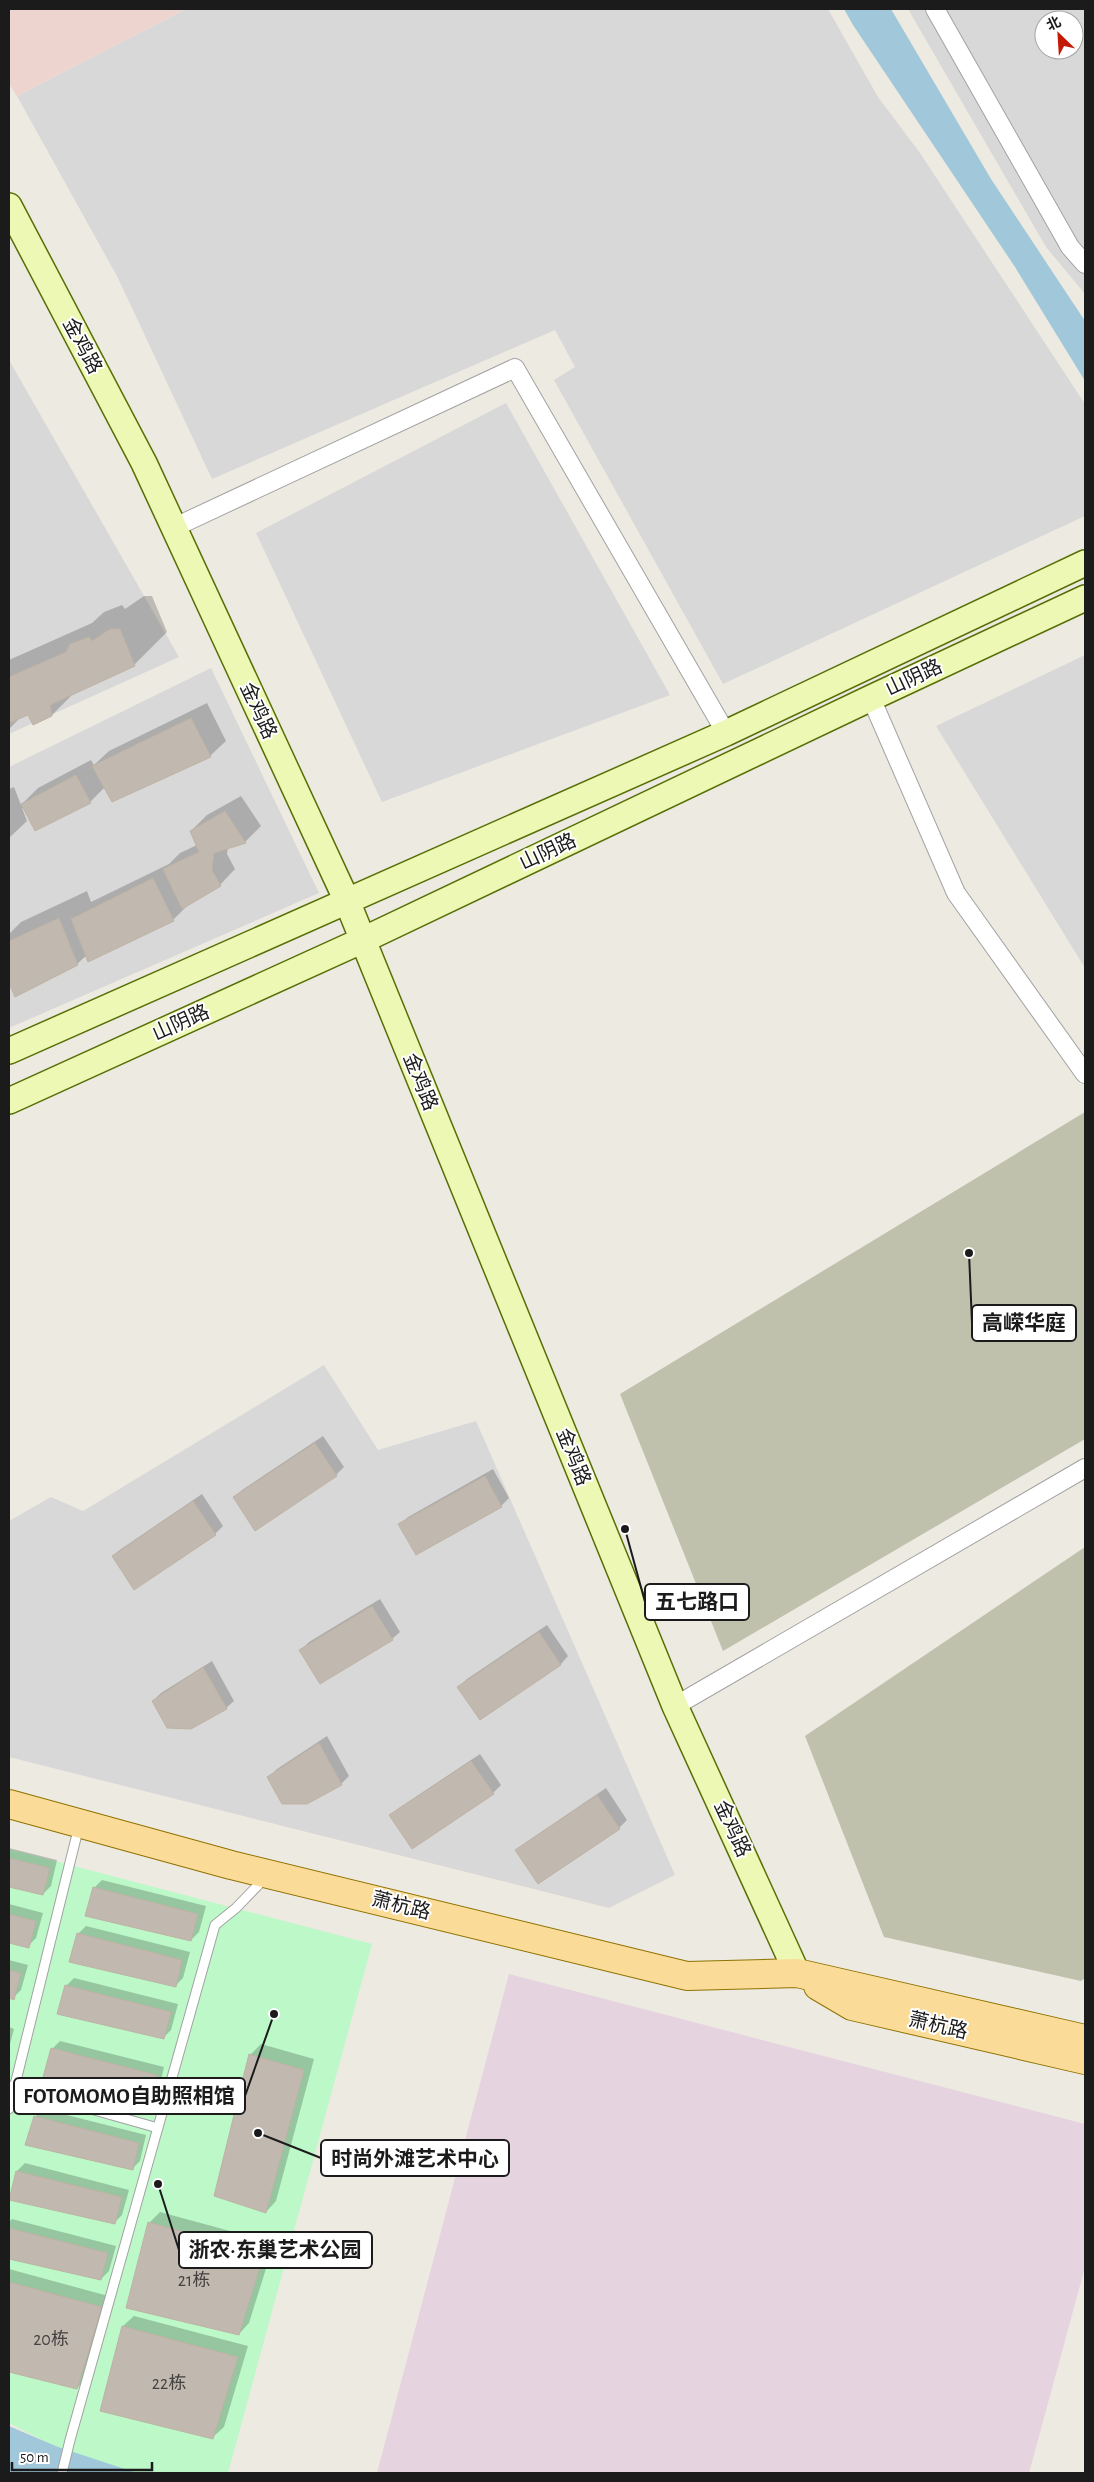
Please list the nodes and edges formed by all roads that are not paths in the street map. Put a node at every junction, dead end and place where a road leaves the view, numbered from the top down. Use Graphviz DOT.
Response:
graph roads {
  1 [pos="935,9"];
  2 [pos="9,206"];
  3 [pos="1085,264"];
  4 [pos="175,527"];
  5 [pos="1085,563"];
  6 [pos="1085,598"];
  7 [pos="871,698"];
  8 [pos="726,733"];
  9 [pos="347,901"];
  10 [pos="363,940"];
  11 [pos="9,1051"];
  12 [pos="1085,1074"];
  13 [pos="9,1101"];
  14 [pos="1085,1468"];
  15 [pos="675,1706"];
  16 [pos="9,1804"];
  17 [pos="80,1824"];
  18 [pos="268,1874"];
  19 [pos="797,1974"];
  20 [pos="1085,2039"];
  21 [pos="1085,2060"];
  22 [pos="11,2087"];
  23 [pos="9,2109"];
  24 [pos="158,2128"];
  25 [pos="62,2473"];
  1 -- 3 [label="street"];
  2 -- 4 [label="main road, 金鸡路"];
  4 -- 8 [label="street"];
  4 -- 9 [label="main road, 金鸡路"];
  5 -- 8 [label="main road, 山阴路"];
  6 -- 7 [label="main road, 山阴路"];
  7 -- 10 [label="main road, 山阴路"];
  7 -- 12 [label="street"];
  8 -- 9 [label="main road, 山阴路"];
  9 -- 10 [label="main road, 金鸡路"];
  9 -- 11 [label="main road, 山阴路"];
  10 -- 13 [label="main road, 山阴路"];
  10 -- 15 [label="main road, 金鸡路"];
  14 -- 15 [label="street"];
  15 -- 19 [label="main road, 金鸡路"];
  16 -- 17 [label="main road, 萧杭路"];
  17 -- 18 [label="main road, 萧杭路"];
  17 -- 22 [label="lane"];
  18 -- 19 [label="main road, 萧杭路"];
  18 -- 24 [label="lane"];
  19 -- 20 [label="main road, 萧杭路"];
  19 -- 21 [label="main road, 萧杭路"];
  22 -- 23 [label="lane"];
  22 -- 24 [label="lane"];
  24 -- 25 [label="lane"];
}
